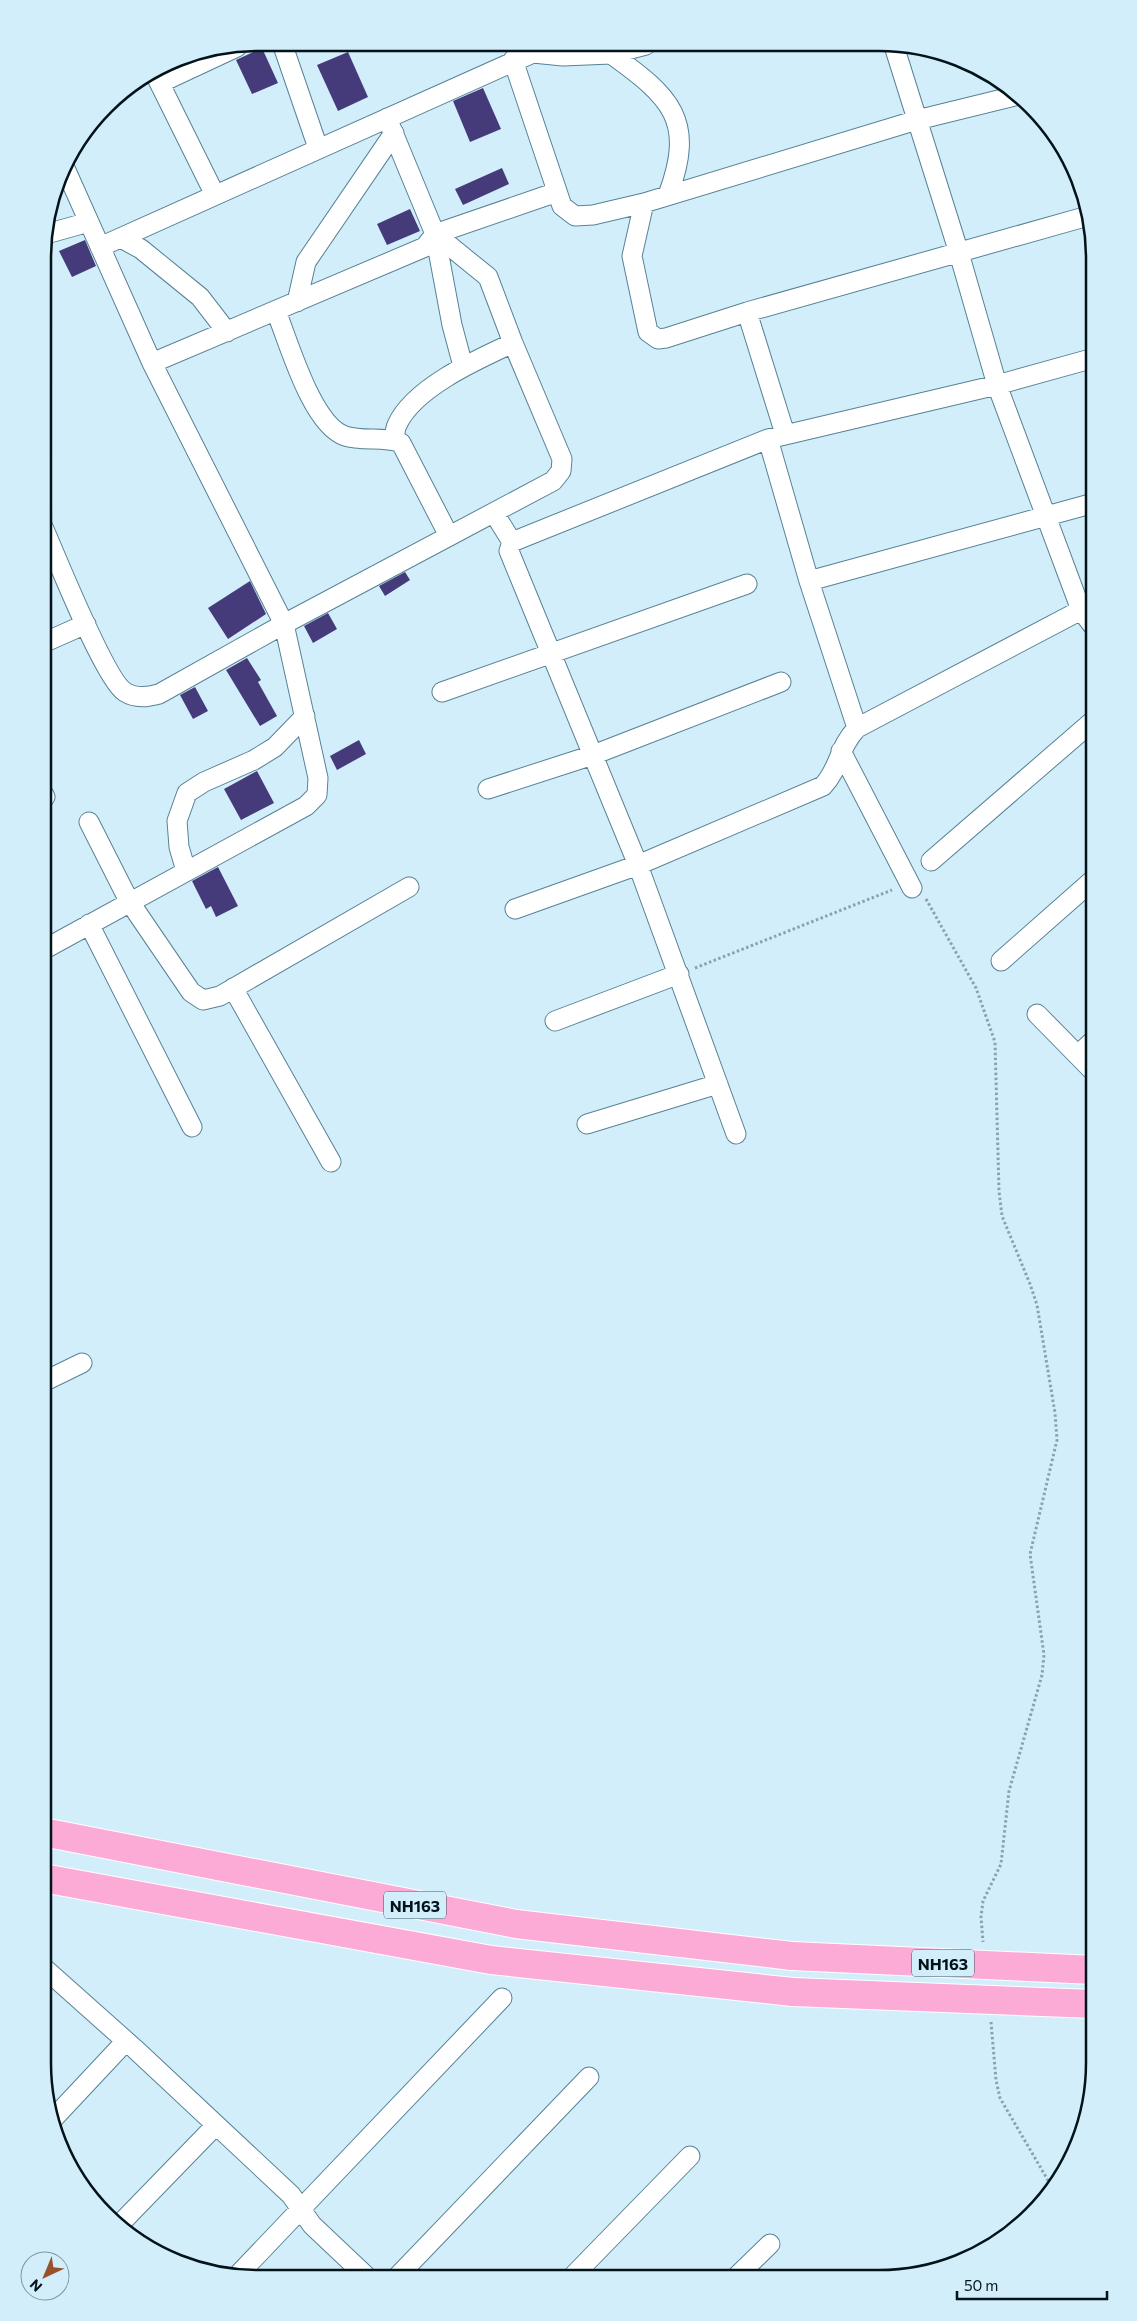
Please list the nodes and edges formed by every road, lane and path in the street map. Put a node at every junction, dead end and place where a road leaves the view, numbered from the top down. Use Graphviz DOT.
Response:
graph roads {
  1 [pos="285,51"];
  2 [pos="527,51"];
  3 [pos="539,51"];
  4 [pos="623,51"];
  5 [pos="896,52"];
  6 [pos="611,54"];
  7 [pos="214,56"];
  8 [pos="513,60"];
  9 [pos="157,78"];
  10 [pos="1008,97"];
  11 [pos="917,120"];
  12 [pos="391,125"];
  13 [pos="318,148"];
  14 [pos="68,176"];
  15 [pos="557,192"];
  16 [pos="215,195"];
  17 [pos="668,196"];
  18 [pos="644,203"];
  19 [pos="1082,218"];
  20 [pos="89,222"];
  21 [pos="53,232"];
  22 [pos="435,234"];
  23 [pos="121,238"];
  24 [pos="100,247"];
  25 [pos="959,253"];
  26 [pos="297,302"];
  27 [pos="276,311"];
  28 [pos="748,312"];
  29 [pos="227,332"];
  30 [pos="513,343"];
  31 [pos="1086,360"];
  32 [pos="152,363"];
  33 [pos="463,366"];
  34 [pos="997,385"];
  35 [pos="776,437"];
  36 [pos="394,440"];
  37 [pos="1086,505"];
  38 [pos="494,513"];
  39 [pos="1045,515"];
  40 [pos="449,536"];
  41 [pos="512,542"];
  42 [pos="51,545"];
  43 [pos="809,581"];
  44 [pos="747,584"];
  45 [pos="1080,610"];
  46 [pos="1086,617"];
  47 [pos="86,624"];
  48 [pos="284,624"];
  49 [pos="51,639"];
  50 [pos="551,653"];
  51 [pos="781,682"];
  52 [pos="442,692"];
  53 [pos="305,716"];
  54 [pos="1086,727"];
  55 [pos="857,728"];
  56 [pos="840,751"];
  57 [pos="593,755"];
  58 [pos="488,789"];
  59 [pos="89,822"];
  60 [pos="931,862"];
  61 [pos="638,865"];
  62 [pos="186,871"];
  63 [pos="1086,886"];
  64 [pos="409,887"];
  65 [pos="912,888"];
  66 [pos="130,901"];
  67 [pos="515,909"];
  68 [pos="89,924"];
  69 [pos="51,945"];
  70 [pos="1001,961"];
  71 [pos="679,974"];
  72 [pos="233,988"];
  73 [pos="1037,1014"];
  74 [pos="555,1022"];
  75 [pos="1086,1048"];
  76 [pos="1078,1055"];
  77 [pos="1086,1064"];
  78 [pos="718,1084"];
  79 [pos="586,1124"];
  80 [pos="192,1127"];
  81 [pos="736,1134"];
  82 [pos="331,1162"];
  83 [pos="82,1364"];
  84 [pos="51,1378"];
  85 [pos="51,1834"];
  86 [pos="51,1880"];
  87 [pos="983,1942"];
  88 [pos="1086,1970"];
  89 [pos="51,1975"];
  90 [pos="502,1998"];
  91 [pos="1086,2004"];
  92 [pos="990,2017"];
  93 [pos="126,2041"];
  94 [pos="589,2077"];
  95 [pos="58,2114"];
  96 [pos="216,2125"];
  97 [pos="690,2156"];
  98 [pos="1049,2181"];
  99 [pos="300,2209"];
  100 [pos="124,2220"];
  101 [pos="770,2244"];
  102 [pos="244,2269"];
  103 [pos="360,2270"];
  104 [pos="404,2270"];
  105 [pos="578,2270"];
  106 [pos="743,2270"];
  1 -- 13 [label="street"];
  2 -- 8 [label="street"];
  3 -- 6 [label="street"];
  4 -- 6 [label="street"];
  5 -- 11 [label="street"];
  6 -- 17 [label="street"];
  7 -- 9 [label="street"];
  8 -- 12 [label="street"];
  8 -- 15 [label="street"];
  9 -- 16 [label="street"];
  10 -- 11 [label="street"];
  11 -- 17 [label="street"];
  11 -- 25 [label="street"];
  12 -- 13 [label="street"];
  12 -- 22 [label="street"];
  12 -- 26 [label="street"];
  13 -- 16 [label="street"];
  14 -- 20 [label="street"];
  15 -- 18 [label="street"];
  15 -- 22 [label="street"];
  16 -- 23 [label="street"];
  17 -- 18 [label="street"];
  18 -- 28 [label="street"];
  19 -- 25 [label="street"];
  20 -- 21 [label="street"];
  20 -- 24 [label="street"];
  22 -- 26 [label="street"];
  22 -- 30 [label="street"];
  22 -- 33 [label="street"];
  23 -- 24 [label="street"];
  23 -- 29 [label="street"];
  24 -- 32 [label="street"];
  25 -- 28 [label="street"];
  25 -- 34 [label="street"];
  26 -- 27 [label="street"];
  27 -- 29 [label="street"];
  27 -- 36 [label="street"];
  28 -- 35 [label="street"];
  29 -- 32 [label="street"];
  30 -- 33 [label="street"];
  30 -- 38 [label="street"];
  31 -- 34 [label="street"];
  32 -- 48 [label="street"];
  33 -- 36 [label="street"];
  34 -- 35 [label="street"];
  34 -- 39 [label="street"];
  35 -- 41 [label="street"];
  35 -- 43 [label="street"];
  36 -- 40 [label="street"];
  37 -- 39 [label="street"];
  38 -- 40 [label="street"];
  38 -- 41 [label="street"];
  39 -- 43 [label="street"];
  39 -- 45 [label="street"];
  40 -- 48 [label="street"];
  41 -- 50 [label="street"];
  42 -- 47 [label="street"];
  43 -- 55 [label="street"];
  44 -- 50 [label="street"];
  45 -- 46 [label="street"];
  45 -- 55 [label="street"];
  47 -- 48 [label="street"];
  47 -- 49 [label="street"];
  48 -- 53 [label="street"];
  50 -- 52 [label="street"];
  50 -- 57 [label="street"];
  51 -- 57 [label="street"];
  53 -- 62 [label="street"];
  53 -- 62 [label="street"];
  54 -- 60 [label="street"];
  55 -- 56 [label="street"];
  56 -- 61 [label="street"];
  56 -- 65 [label="street"];
  57 -- 58 [label="street"];
  57 -- 61 [label="street"];
  59 -- 66 [label="street"];
  61 -- 67 [label="street"];
  61 -- 71 [label="street"];
  62 -- 66 [label="street"];
  63 -- 70 [label="street"];
  64 -- 72 [label="street"];
  65 -- 71 [label="path"];
  65 -- 87 [label="path"];
  66 -- 68 [label="street"];
  66 -- 72 [label="street"];
  68 -- 69 [label="street"];
  68 -- 80 [label="street"];
  71 -- 74 [label="street"];
  71 -- 78 [label="street"];
  72 -- 82 [label="street"];
  73 -- 76 [label="street"];
  75 -- 76 [label="street"];
  76 -- 77 [label="street"];
  78 -- 79 [label="street"];
  78 -- 81 [label="street"];
  83 -- 84 [label="street"];
  85 -- 88 [label="highway, NH163, bridge"];
  86 -- 91 [label="highway, NH163, bridge"];
  89 -- 93 [label="street"];
  90 -- 99 [label="street"];
  92 -- 98 [label="path"];
  93 -- 95 [label="street"];
  93 -- 96 [label="street"];
  94 -- 104 [label="street"];
  96 -- 99 [label="street"];
  96 -- 100 [label="street"];
  97 -- 105 [label="street"];
  99 -- 102 [label="street"];
  99 -- 103 [label="street"];
  101 -- 106 [label="street"];
}
